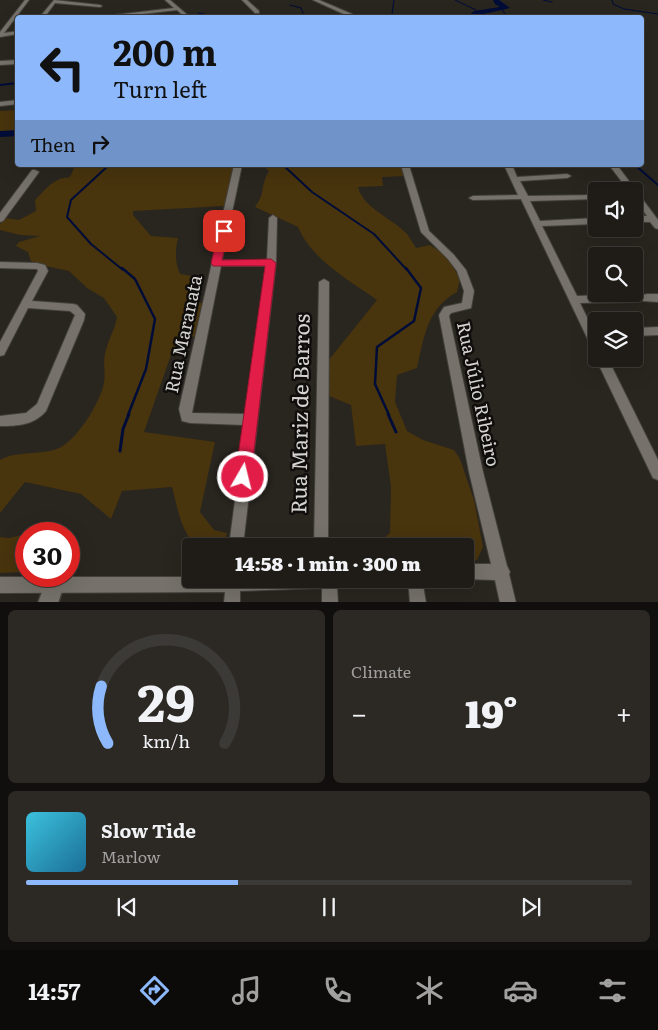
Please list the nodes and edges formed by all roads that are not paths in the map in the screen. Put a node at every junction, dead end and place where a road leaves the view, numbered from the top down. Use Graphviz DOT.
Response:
graph roads {
  1 [pos="27,0"];
  2 [pos="167,0"];
  3 [pos="244,0"];
  4 [pos="314,0"];
  5 [pos="55,1"];
  6 [pos="100,6"];
  7 [pos="176,9"];
  8 [pos="258,12"];
  9 [pos="16,15"];
  10 [pos="43,15"];
  11 [pos="119,15"];
  12 [pos="185,15"];
  13 [pos="350,15"];
  14 [pos="15,16"];
  15 [pos="15,25"];
  16 [pos="8,26"];
  17 [pos="0,27"];
  18 [pos="15,32"];
  19 [pos="0,35"];
  20 [pos="15,62"];
  21 [pos="0,63"];
  22 [pos="15,102"];
  23 [pos="0,104"];
  24 [pos="238,167"];
  25 [pos="406,167"];
  26 [pos="509,167"];
  27 [pos="614,167"];
  28 [pos="35,172"];
  29 [pos="566,176"];
  30 [pos="514,179"];
  31 [pos="625,182"];
  32 [pos="588,197"];
  33 [pos="473,198"];
  34 [pos="524,198"];
  35 [pos="643,206"];
  36 [pos="274,218"];
  37 [pos="0,219"];
  38 [pos="588,221"];
  39 [pos="655,222"];
  40 [pos="536,224"];
  41 [pos="216,263"];
  42 [pos="271,263"];
  43 [pos="0,265"];
  44 [pos="324,282"];
  45 [pos="647,298"];
  46 [pos="658,298"];
  47 [pos="575,300"];
  48 [pos="588,300"];
  49 [pos="26,304"];
  50 [pos="588,325"];
  51 [pos="658,331"];
  52 [pos="643,332"];
  53 [pos="0,352"];
  54 [pos="606,367"];
  55 [pos="251,420"];
  56 [pos="0,421"];
  57 [pos="658,474"];
  58 [pos="237,538"];
  59 [pos="321,538"];
  60 [pos="474,572"];
  61 [pos="502,572"];
  62 [pos="0,585"];
  63 [pos="182,585"];
  64 [pos="233,588"];
  65 [pos="326,588"];
  66 [pos="416,588"];
  67 [pos="51,594"];
  68 [pos="232,602"];
  69 [pos="330,602"];
  70 [pos="418,602"];
  71 [pos="508,602"];
  1 -- 9 [label="street"];
  2 -- 7 [label="street"];
  3 -- 8 [label="street"];
  4 -- 13 [label="street"];
  5 -- 6 [label="street"];
  5 -- 10 [label="street"];
  7 -- 11 [label="street"];
  7 -- 12 [label="street"];
  14 -- 16 [label="street"];
  15 -- 16 [label="street"];
  16 -- 17 [label="street"];
  16 -- 19 [label="street"];
  18 -- 19 [label="street"];
  20 -- 21 [label="street"];
  22 -- 23 [label="street"];
  24 -- 41 [label="street, Rua Maranata"];
  25 -- 61 [label="street, Rua Júlio Ribeiro"];
  26 -- 30 [label="street"];
  27 -- 31 [label="street"];
  28 -- 37 [label="street"];
  29 -- 30 [label="street"];
  30 -- 34 [label="street"];
  32 -- 34 [label="street"];
  33 -- 34 [label="street"];
  34 -- 40 [label="street"];
  35 -- 39 [label="street"];
  36 -- 42 [label="street"];
  38 -- 40 [label="street"];
  40 -- 47 [label="street"];
  41 -- 42 [label="street"];
  41 -- 55 [label="street, Rua Maranata"];
  42 -- 55 [label="street"];
  43 -- 49 [label="street"];
  44 -- 59 [label="street, Rua Mariz de Barros"];
  45 -- 46 [label="street"];
  47 -- 48 [label="street"];
  47 -- 50 [label="street"];
  49 -- 53 [label="street"];
  49 -- 56 [label="street"];
  51 -- 52 [label="street"];
  54 -- 57 [label="street"];
  55 -- 58 [label="street"];
  60 -- 61 [label="street"];
  61 -- 71 [label="street, Rua Júlio Ribeiro"];
  62 -- 67 [label="street"];
  63 -- 67 [label="street"];
  64 -- 68 [label="street"];
  65 -- 69 [label="street"];
  66 -- 70 [label="street"];
}
